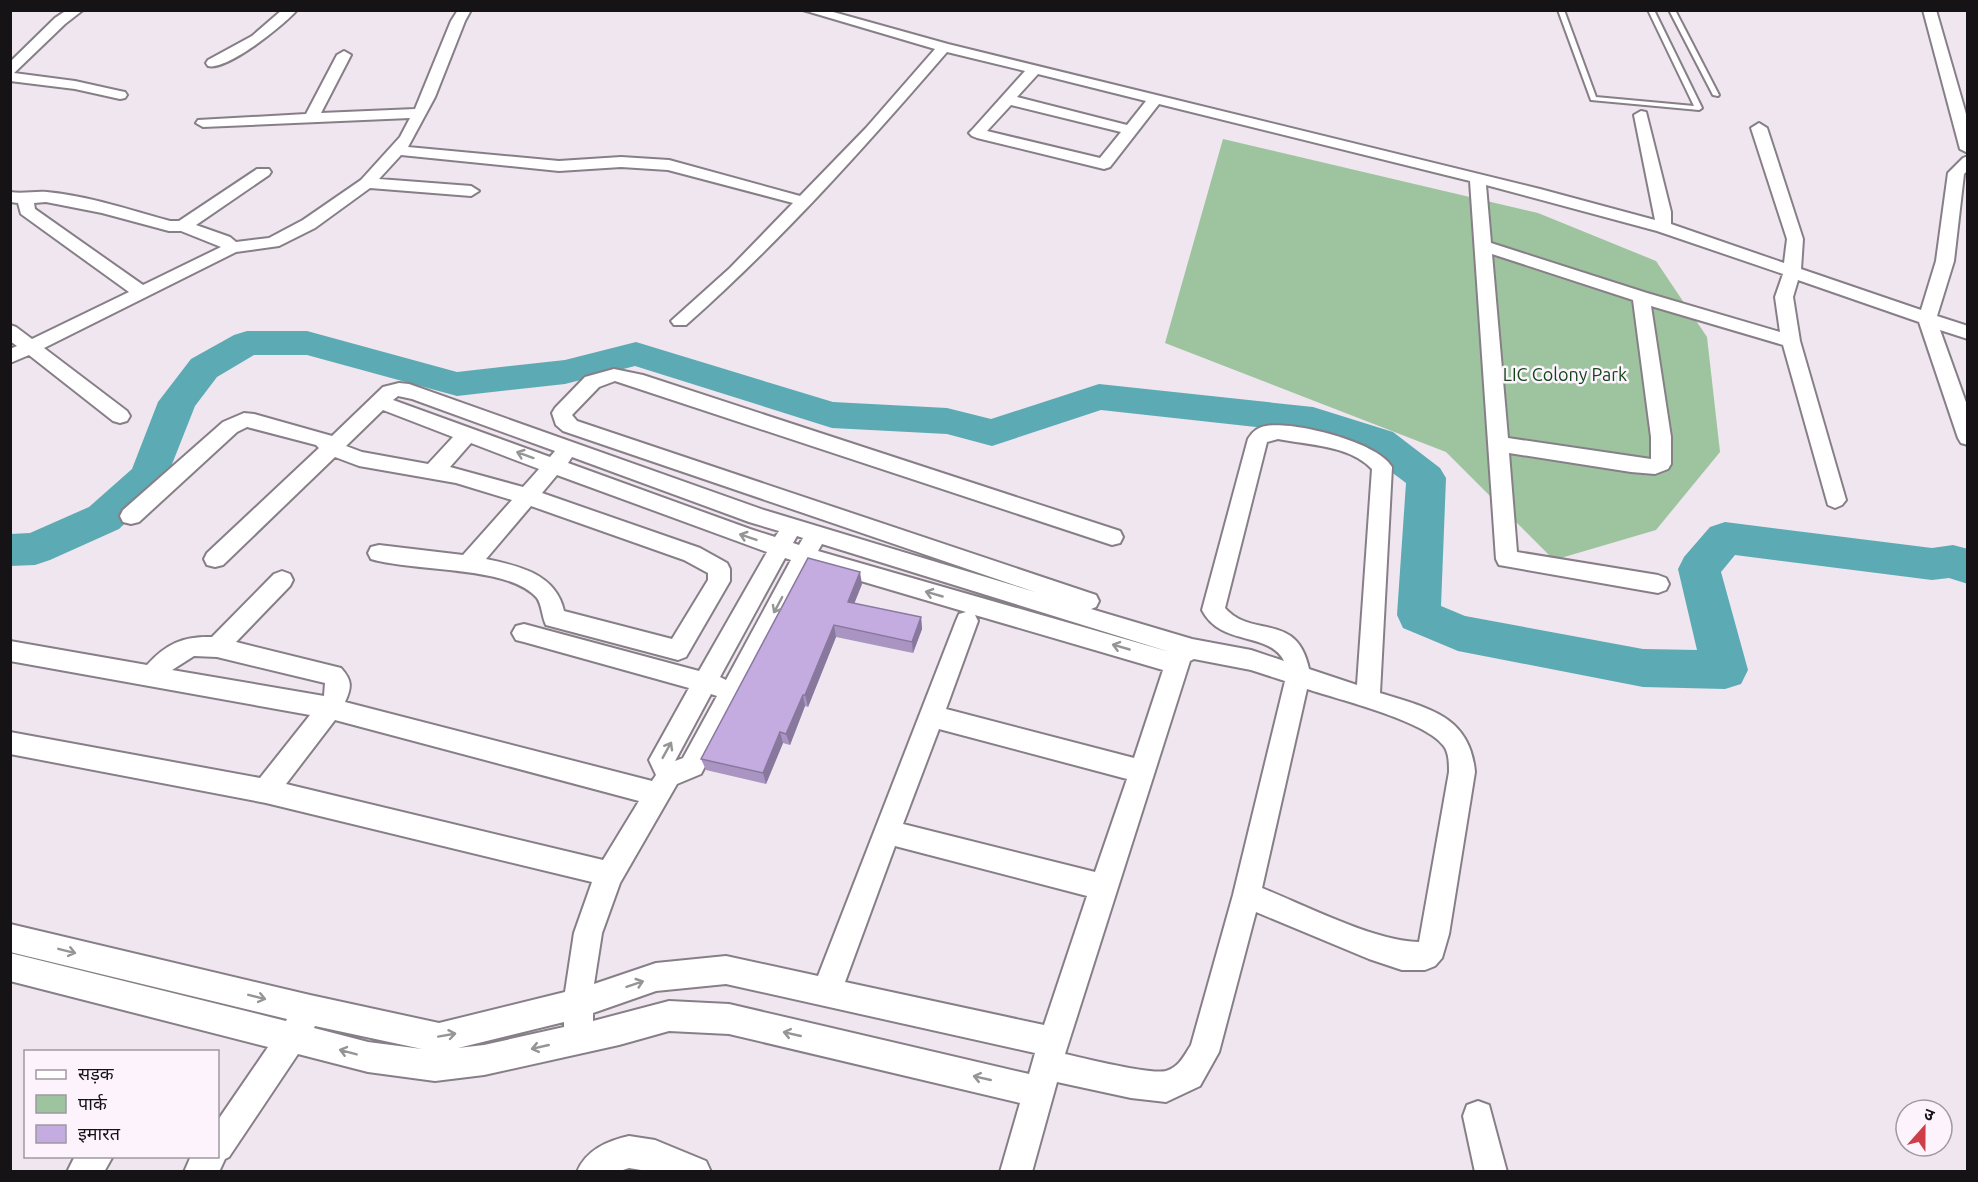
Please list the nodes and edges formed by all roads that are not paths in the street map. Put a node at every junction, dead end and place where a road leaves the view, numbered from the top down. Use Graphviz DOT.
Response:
graph roads {
  1 [pos="76,10"];
  2 [pos="291,10"];
  3 [pos="465,10"];
  4 [pos="809,10"];
  5 [pos="1561,10"];
  6 [pos="1651,10"];
  7 [pos="1672,10"];
  8 [pos="1929,10"];
  9 [pos="944,47"];
  10 [pos="345,55"];
  11 [pos="213,63"];
  12 [pos="10,70"];
  13 [pos="1034,70"];
  14 [pos="10,77"];
  15 [pos="120,95"];
  16 [pos="1716,95"];
  17 [pos="1006,99"];
  18 [pos="1155,99"];
  19 [pos="420,113"];
  20 [pos="1641,116"];
  21 [pos="311,118"];
  22 [pos="203,123"];
  23 [pos="1760,128"];
  24 [pos="1130,130"];
  25 [pos="397,150"];
  26 [pos="1967,159"];
  27 [pos="263,172"];
  28 [pos="1478,179"];
  29 [pos="367,183"];
  30 [pos="471,191"];
  31 [pos="18,198"];
  32 [pos="802,201"];
  33 [pos="183,226"];
  34 [pos="1663,227"];
  35 [pos="1485,246"];
  36 [pos="232,248"];
  37 [pos="1792,272"];
  38 [pos="141,292"];
  39 [pos="1641,297"];
  40 [pos="1927,319"];
  41 [pos="680,321"];
  42 [pos="10,331"];
  43 [pos="1968,333"];
  44 [pos="1791,341"];
  45 [pos="31,346"];
  46 [pos="10,357"];
  47 [pos="382,400"];
  48 [pos="1962,409"];
  49 [pos="120,416"];
  50 [pos="466,434"];
  51 [pos="1968,438"];
  52 [pos="1498,444"];
  53 [pos="332,448"];
  54 [pos="570,448"];
  55 [pos="553,465"];
  56 [pos="633,471"];
  57 [pos="432,472"];
  58 [pos="618,489"];
  59 [pos="527,496"];
  60 [pos="704,496"];
  61 [pos="1835,500"];
  62 [pos="818,510"];
  63 [pos="688,515"];
  64 [pos="131,516"];
  65 [pos="804,531"];
  66 [pos="1112,537"];
  67 [pos="780,547"];
  68 [pos="379,553"];
  69 [pos="805,556"];
  70 [pos="215,559"];
  71 [pos="468,565"];
  72 [pos="282,580"];
  73 [pos="1658,584"];
  74 [pos="1088,601"];
  75 [pos="967,621"];
  76 [pos="524,633"];
  77 [pos="217,647"];
  78 [pos="10,651"];
  79 [pos="1185,656"];
  80 [pos="1298,675"];
  81 [pos="152,676"];
  82 [pos="705,682"];
  83 [pos="733,690"];
  84 [pos="1368,699"];
  85 [pos="330,708"];
  86 [pos="931,716"];
  87 [pos="10,743"];
  88 [pos="1143,772"];
  89 [pos="663,785"];
  90 [pos="266,790"];
  91 [pos="887,832"];
  92 [pos="610,874"];
  93 [pos="1105,887"];
  94 [pos="1247,895"];
  95 [pos="10,938"];
  96 [pos="10,967"];
  97 [pos="826,993"];
  98 [pos="577,1004"];
  99 [pos="310,1010"];
  100 [pos="293,1037"];
  101 [pos="579,1039"];
  102 [pos="1046,1066"];
  103 [pos="1478,1116"];
  104 [pos="219,1145"];
  105 [pos="95,1158"];
  106 [pos="209,1158"];
  107 [pos="83,1172"];
  108 [pos="200,1172"];
  109 [pos="592,1172"];
  110 [pos="695,1172"];
  111 [pos="1016,1172"];
  112 [pos="1491,1172"];
  1 -- 12 [label="street"];
  2 -- 11 [label="street"];
  3 -- 19 [label="street"];
  4 -- 9 [label="street"];
  5 -- 6 [label="lane"];
  7 -- 16 [label="lane"];
  8 -- 26 [label="street"];
  9 -- 13 [label="street"];
  9 -- 32 [label="street"];
  10 -- 21 [label="street"];
  13 -- 17 [label="street"];
  13 -- 18 [label="street"];
  14 -- 15 [label="street"];
  17 -- 24 [label="street"];
  17 -- 24 [label="street"];
  18 -- 24 [label="street"];
  18 -- 28 [label="street"];
  19 -- 21 [label="street"];
  19 -- 25 [label="street"];
  20 -- 34 [label="street"];
  21 -- 22 [label="street"];
  23 -- 37 [label="street"];
  25 -- 29 [label="street"];
  25 -- 32 [label="street"];
  26 -- 40 [label="street"];
  27 -- 33 [label="street"];
  28 -- 34 [label="street"];
  28 -- 35 [label="street"];
  29 -- 30 [label="street"];
  29 -- 36 [label="street"];
  31 -- 33 [label="street"];
  31 -- 38 [label="street"];
  32 -- 41 [label="street"];
  33 -- 36 [label="street"];
  34 -- 37 [label="street"];
  35 -- 39 [label="street"];
  35 -- 52 [label="street"];
  36 -- 38 [label="street"];
  37 -- 40 [label="street"];
  37 -- 44 [label="street"];
  38 -- 45 [label="street"];
  39 -- 44 [label="street"];
  39 -- 52 [label="street"];
  40 -- 43 [label="street"];
  40 -- 48 [label="street"];
  42 -- 45 [label="street"];
  44 -- 61 [label="street"];
  45 -- 46 [label="street"];
  45 -- 49 [label="street"];
  47 -- 50 [label="street"];
  47 -- 53 [label="street"];
  47 -- 54 [label="street"];
  48 -- 51 [label="street"];
  55 -- 50 [label="street, one-way"];
  50 -- 57 [label="street"];
  52 -- 73 [label="street"];
  53 -- 57 [label="street"];
  53 -- 64 [label="street"];
  53 -- 70 [label="street"];
  54 -- 55 [label="street"];
  54 -- 56 [label="street"];
  55 -- 58 [label="street"];
  55 -- 59 [label="street"];
  56 -- 58 [label="street"];
  56 -- 60 [label="street"];
  57 -- 59 [label="street"];
  58 -- 63 [label="street"];
  59 -- 71 [label="street"];
  59 -- 71 [label="street"];
  60 -- 63 [label="street"];
  60 -- 65 [label="street"];
  62 -- 65 [label="street"];
  62 -- 66 [label="street"];
  62 -- 74 [label="street"];
  67 -- 63 [label="street, one-way"];
  65 -- 67 [label="street"];
  65 -- 69 [label="street"];
  65 -- 79 [label="street"];
  67 -- 69 [label="street"];
  67 -- 82 [label="street"];
  68 -- 71 [label="street"];
  79 -- 69 [label="street, one-way"];
  69 -- 83 [label="street, one-way"];
  72 -- 77 [label="street"];
  75 -- 86 [label="street"];
  76 -- 82 [label="street"];
  77 -- 81 [label="street"];
  77 -- 85 [label="street"];
  78 -- 81 [label="street"];
  79 -- 80 [label="street"];
  79 -- 88 [label="street"];
  80 -- 84 [label="street"];
  80 -- 84 [label="street"];
  80 -- 94 [label="street"];
  81 -- 85 [label="street"];
  82 -- 83 [label="street"];
  89 -- 82 [label="street, one-way"];
  83 -- 89 [label="street"];
  84 -- 94 [label="street"];
  85 -- 89 [label="street"];
  85 -- 90 [label="street"];
  86 -- 88 [label="street"];
  86 -- 91 [label="street"];
  87 -- 90 [label="street"];
  88 -- 93 [label="street"];
  89 -- 92 [label="street"];
  90 -- 92 [label="street"];
  91 -- 93 [label="street"];
  91 -- 97 [label="street"];
  92 -- 98 [label="street"];
  93 -- 102 [label="street"];
  94 -- 102 [label="street"];
  95 -- 99 [label="street, one-way"];
  96 -- 100 [label="street"];
  98 -- 97 [label="street, one-way"];
  97 -- 102 [label="street"];
  99 -- 98 [label="street, one-way"];
  98 -- 101 [label="street"];
  99 -- 100 [label="street"];
  101 -- 100 [label="street, one-way"];
  100 -- 104 [label="street"];
  102 -- 101 [label="street, one-way"];
  102 -- 111 [label="street"];
  103 -- 112 [label="street"];
  105 -- 107 [label="street"];
  106 -- 108 [label="street"];
  109 -- 110 [label="street"];
}
